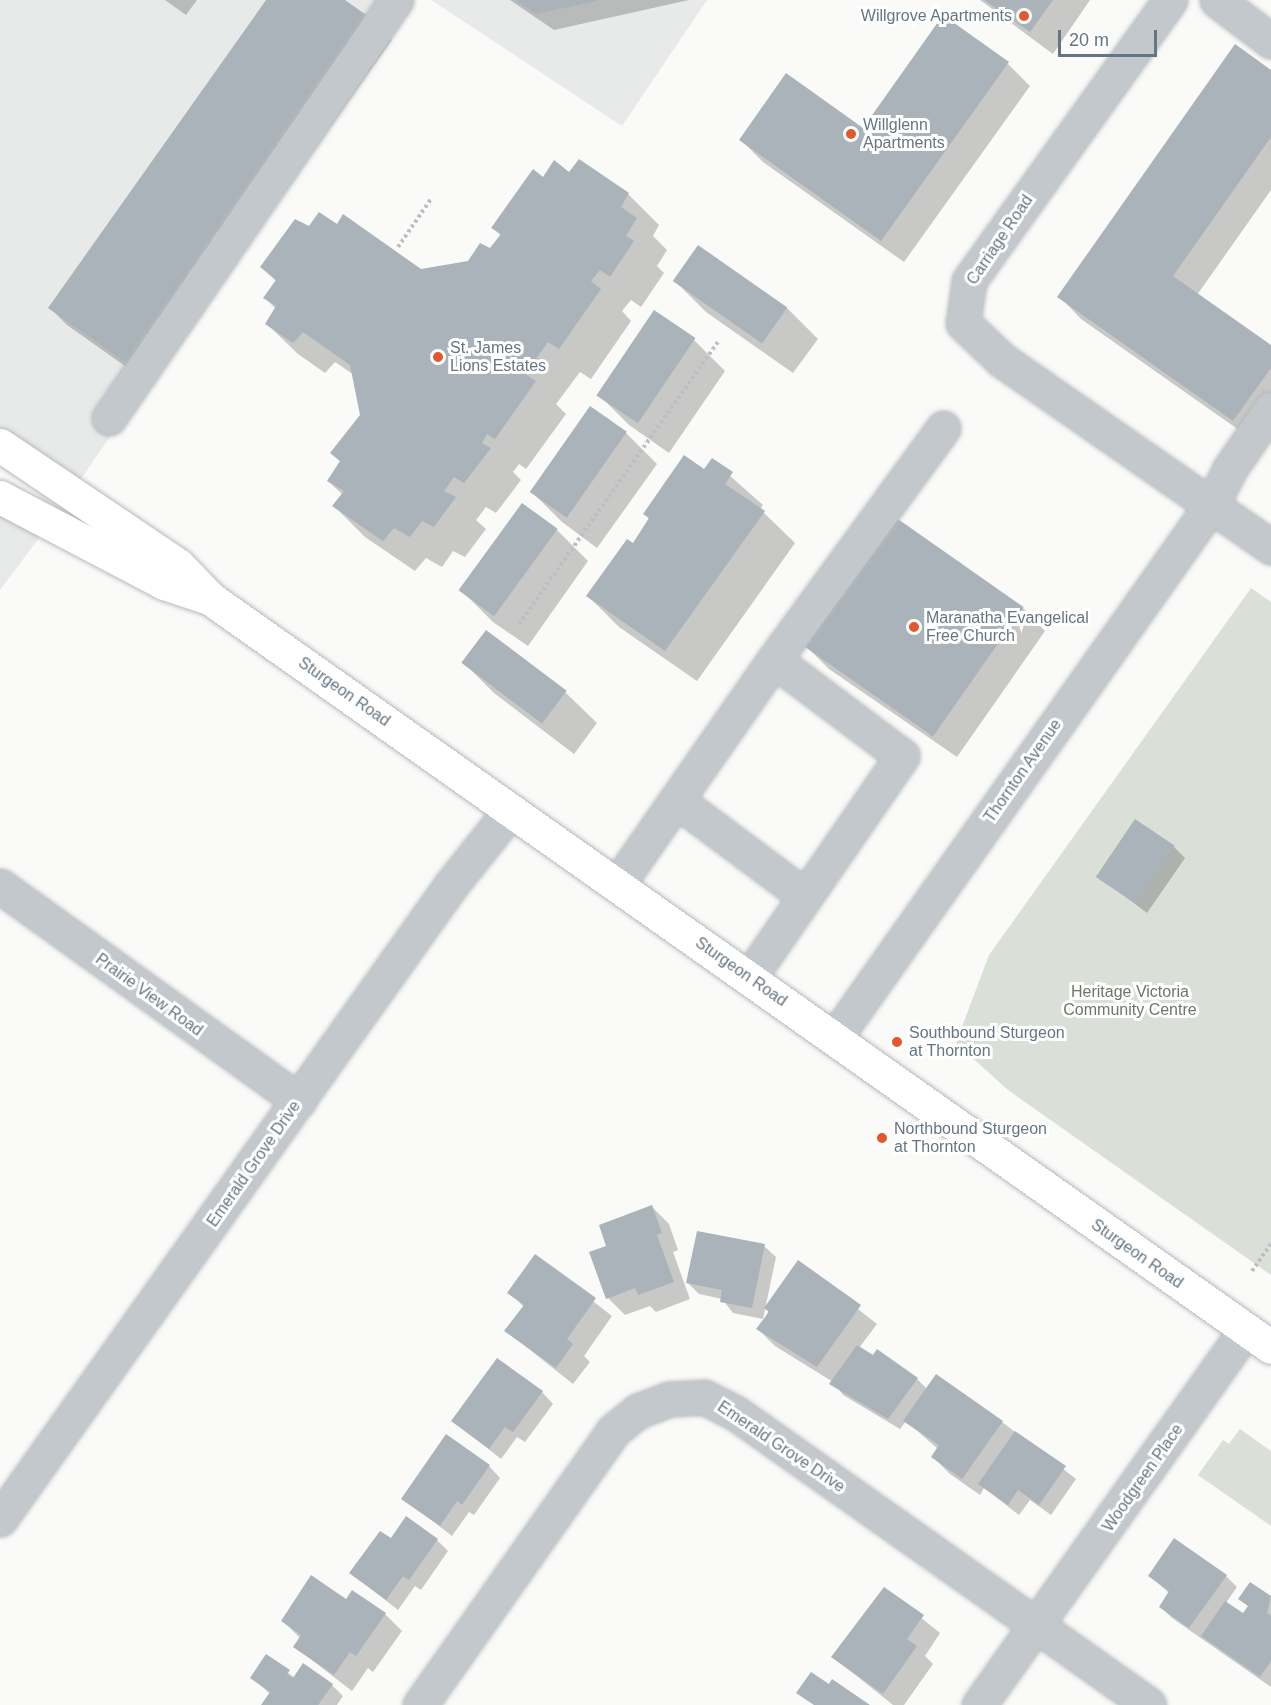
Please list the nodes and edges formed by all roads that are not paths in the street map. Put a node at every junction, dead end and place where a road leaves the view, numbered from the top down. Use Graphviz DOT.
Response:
graph roads {
  1 [pos="396,0"];
  2 [pos="1170,0"];
  3 [pos="1217,0"];
  4 [pos="1271,41"];
  5 [pos="1271,409"];
  6 [pos="109,418"];
  7 [pos="943,428"];
  8 [pos="0,444"];
  9 [pos="0,497"];
  10 [pos="1212,504"];
  11 [pos="1271,547"];
  12 [pos="210,598"];
  13 [pos="774,660"];
  14 [pos="676,800"];
  15 [pos="510,811"];
  16 [pos="617,885"];
  17 [pos="0,886"];
  18 [pos="805,896"];
  19 [pos="749,978"];
  20 [pos="834,1039"];
  21 [pos="299,1101"];
  22 [pos="1258,1338"];
  23 [pos="0,1519"];
  24 [pos="1038,1624"];
  25 [pos="420,1705"];
  26 [pos="978,1705"];
  27 [pos="1149,1705"];
  1 -- 6 [label="street"];
  2 -- 10 [label="street, Carriage Road"];
  3 -- 4 [label="street"];
  5 -- 10 [label="street, Thornton Avenue"];
  7 -- 13 [label="street"];
  8 -- 12 [label="main road, Sturgeon Road"];
  9 -- 12 [label="main road, Sturgeon Road"];
  10 -- 11 [label="street, Carriage Road"];
  10 -- 20 [label="street, Thornton Avenue"];
  12 -- 15 [label="main road, Sturgeon Road"];
  13 -- 14 [label="street"];
  13 -- 18 [label="street"];
  14 -- 16 [label="street"];
  14 -- 18 [label="street"];
  15 -- 16 [label="main road, Sturgeon Road"];
  15 -- 21 [label="street, Emerald Grove Drive"];
  16 -- 19 [label="main road, Sturgeon Road"];
  17 -- 21 [label="street, Prairie View Road"];
  18 -- 19 [label="street"];
  19 -- 20 [label="main road, Sturgeon Road"];
  20 -- 22 [label="main road, Sturgeon Road"];
  21 -- 23 [label="street, Emerald Grove Drive"];
  22 -- 24 [label="street, Woodgreen Place"];
  24 -- 25 [label="street, Emerald Grove Drive"];
  24 -- 26 [label="street, Woodgreen Place"];
  24 -- 27 [label="street"];
}
